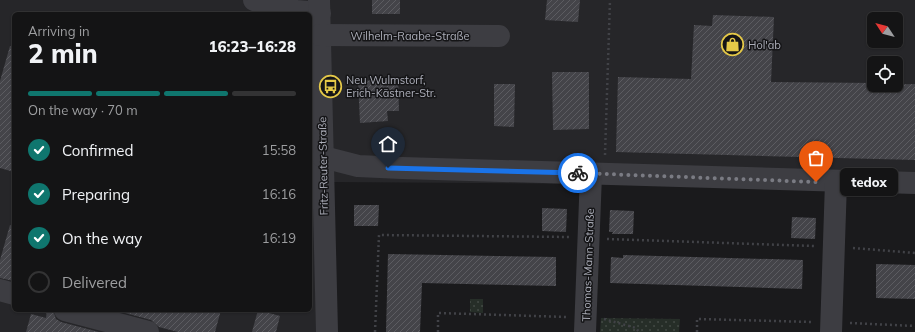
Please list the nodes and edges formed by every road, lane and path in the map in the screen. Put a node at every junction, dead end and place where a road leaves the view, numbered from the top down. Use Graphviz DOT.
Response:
graph roads {
  1 [pos="254,0"];
  2 [pos="610,0"];
  3 [pos="319,7"];
  4 [pos="320,35"];
  5 [pos="499,36"];
  6 [pos="322,157"];
  7 [pos="598,174"];
  8 [pos="836,182"];
  9 [pos="915,183"];
  10 [pos="589,238"];
  11 [pos="834,247"];
  12 [pos="915,254"];
  13 [pos="0,290"];
  14 [pos="12,293"];
  15 [pos="73,312"];
  16 [pos="585,325"];
  17 [pos="915,326"];
  18 [pos="831,327"];
  19 [pos="148,332"];
  20 [pos="327,332"];
  21 [pos="375,332"];
  22 [pos="438,332"];
  23 [pos="639,332"];
  24 [pos="696,332"];
  1 -- 3 [label="street"];
  2 -- 7 [label="path"];
  3 -- 4 [label="street, Fritz-Reuter-Straße"];
  4 -- 5 [label="street, Wilhelm-Raabe-Straße"];
  4 -- 6 [label="street, Fritz-Reuter-Straße"];
  6 -- 7 [label="street"];
  6 -- 20 [label="street, Fritz-Reuter-Straße"];
  7 -- 8 [label="street"];
  7 -- 10 [label="street, Thomas-Mann-Straße"];
  8 -- 9 [label="street"];
  8 -- 11 [label="street"];
  10 -- 11 [label="path"];
  10 -- 16 [label="street, Thomas-Mann-Straße"];
  10 -- 21 [label="path"];
  11 -- 12 [label="path"];
  11 -- 18 [label="street"];
  13 -- 14 [label="street"];
  15 -- 19 [label="street"];
  16 -- 22 [label="path"];
  16 -- 23 [label="path"];
  17 -- 18 [label="path"];
  18 -- 24 [label="path"];
}
